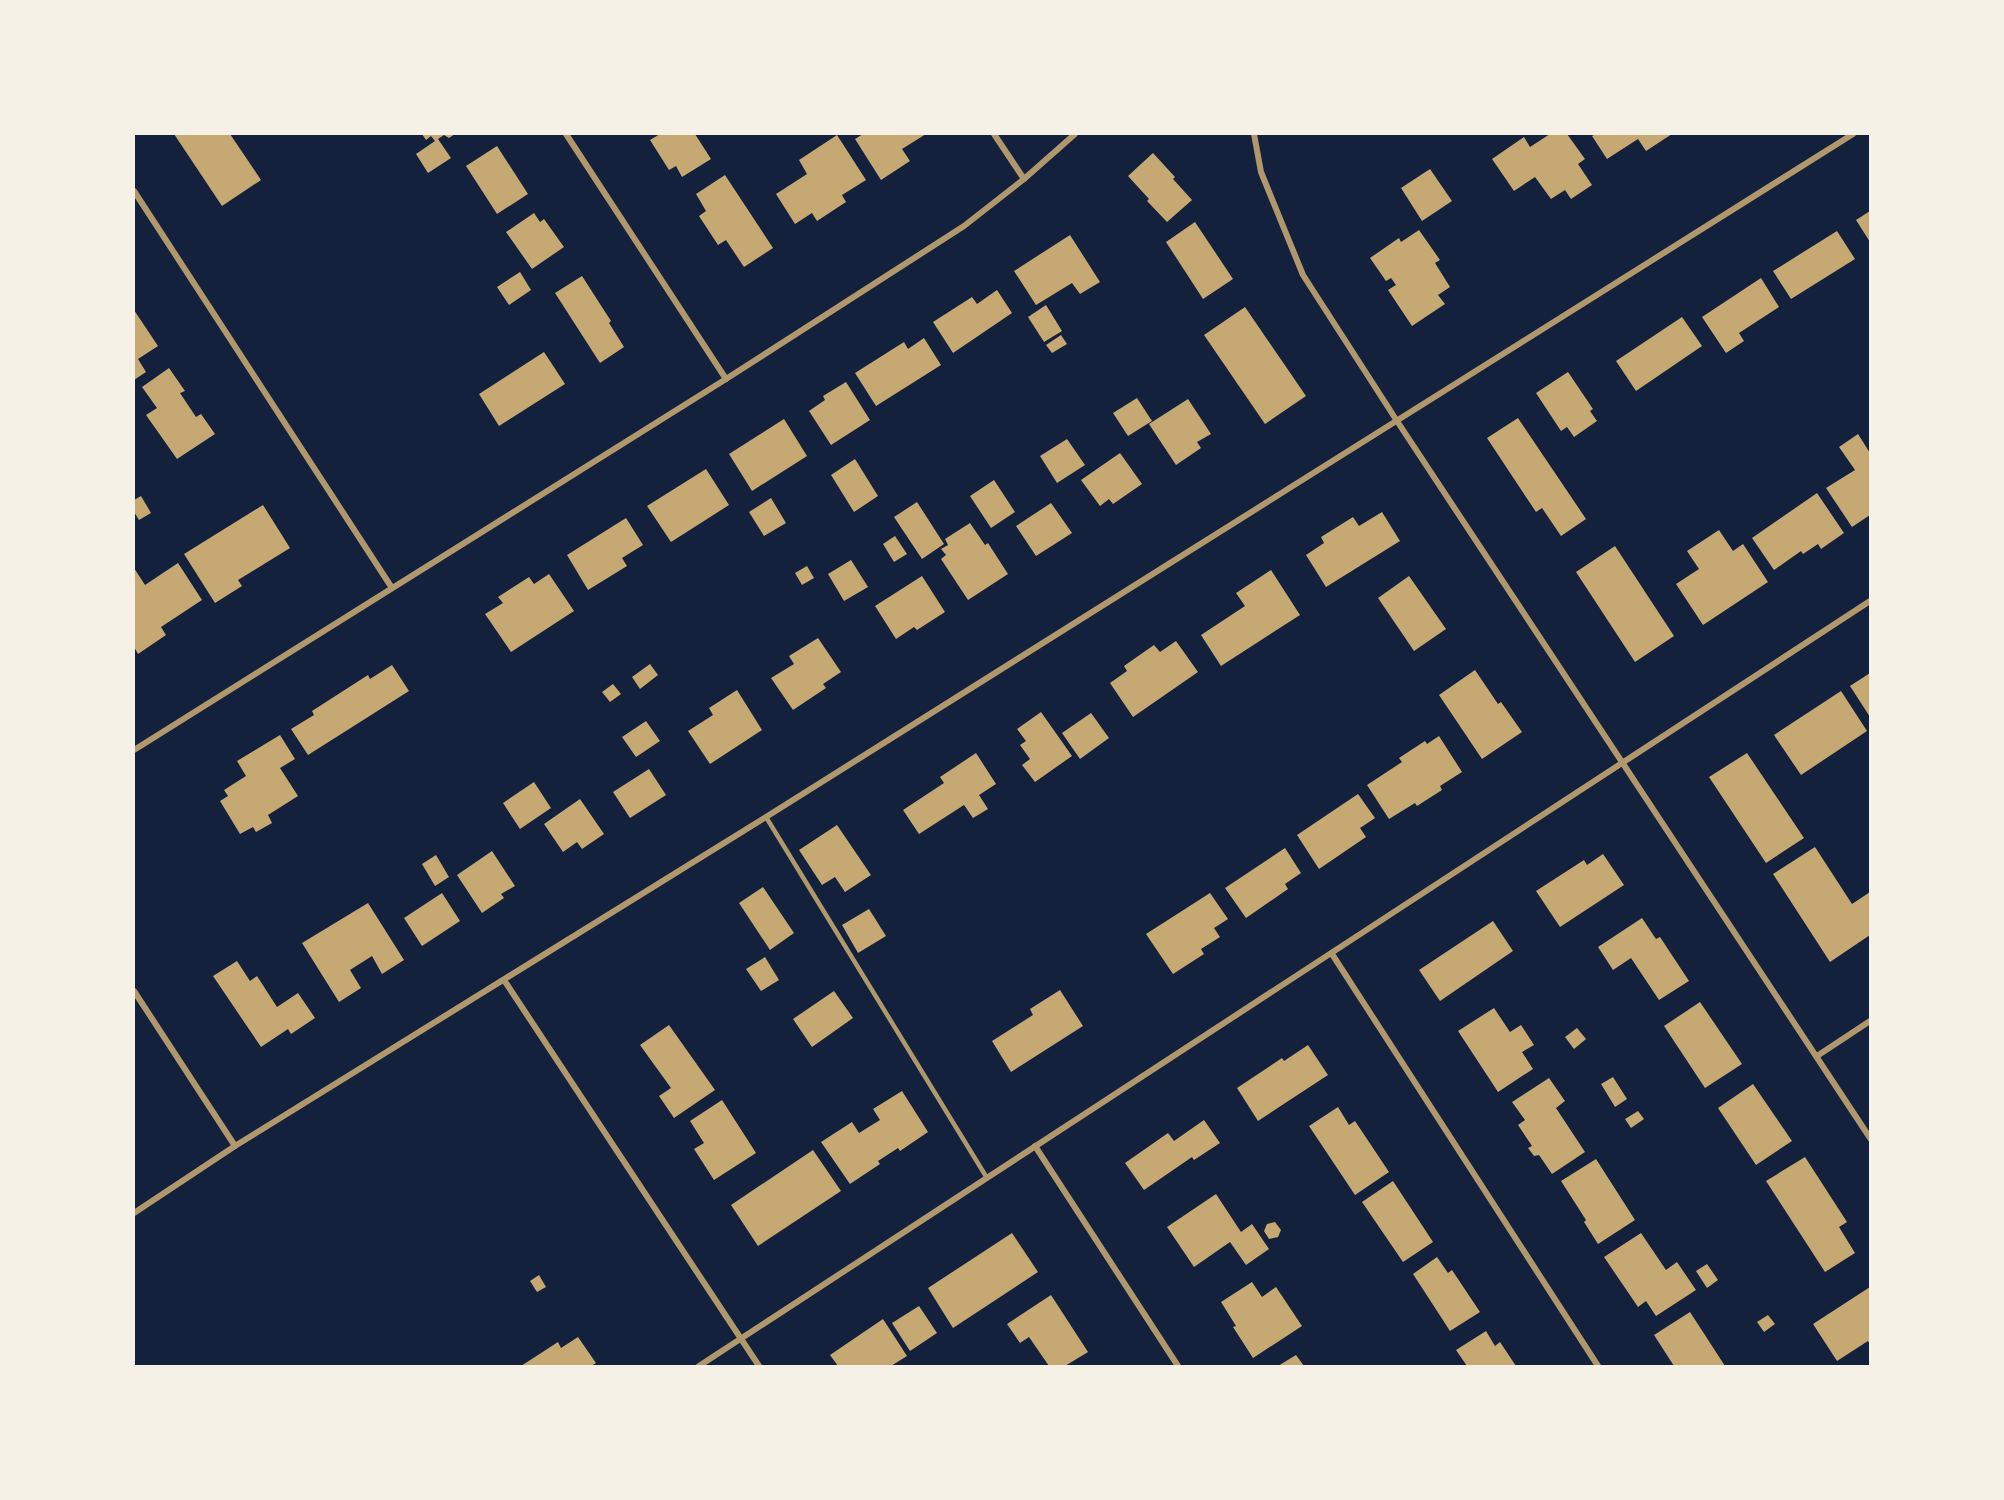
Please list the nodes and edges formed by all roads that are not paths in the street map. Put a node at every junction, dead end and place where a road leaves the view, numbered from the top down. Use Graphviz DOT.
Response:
graph roads {
  1 [pos="566,134"];
  2 [pos="994,134"];
  3 [pos="1075,134"];
  4 [pos="1254,134"];
  5 [pos="1853,134"];
  6 [pos="1024,179"];
  7 [pos="134,191"];
  8 [pos="726,379"];
  9 [pos="1397,421"];
  10 [pos="392,588"];
  11 [pos="1870,601"];
  12 [pos="134,750"];
  13 [pos="1624,763"];
  14 [pos="766,817"];
  15 [pos="1332,954"];
  16 [pos="504,980"];
  17 [pos="134,991"];
  18 [pos="1870,1021"];
  19 [pos="1817,1056"];
  20 [pos="1870,1138"];
  21 [pos="235,1146"];
  22 [pos="1035,1146"];
  23 [pos="987,1178"];
  24 [pos="134,1213"];
  25 [pos="741,1338"];
  26 [pos="699,1366"];
  27 [pos="759,1366"];
  28 [pos="1178,1366"];
  29 [pos="1598,1366"];
  1 -- 8 [label="street"];
  2 -- 6 [label="street"];
  3 -- 6 [label="street"];
  4 -- 9 [label="street"];
  5 -- 9 [label="street"];
  6 -- 8 [label="street"];
  7 -- 10 [label="street"];
  8 -- 10 [label="street"];
  9 -- 13 [label="street"];
  9 -- 14 [label="street"];
  10 -- 12 [label="street"];
  11 -- 13 [label="street"];
  13 -- 15 [label="street"];
  13 -- 19 [label="street"];
  14 -- 16 [label="street"];
  14 -- 23 [label="lane"];
  15 -- 22 [label="street"];
  15 -- 29 [label="street"];
  16 -- 21 [label="street"];
  16 -- 25 [label="street"];
  17 -- 21 [label="street"];
  18 -- 19 [label="street"];
  19 -- 20 [label="street"];
  21 -- 24 [label="street"];
  22 -- 23 [label="street"];
  22 -- 28 [label="street"];
  23 -- 25 [label="street"];
  25 -- 26 [label="street"];
  25 -- 27 [label="street"];
}
